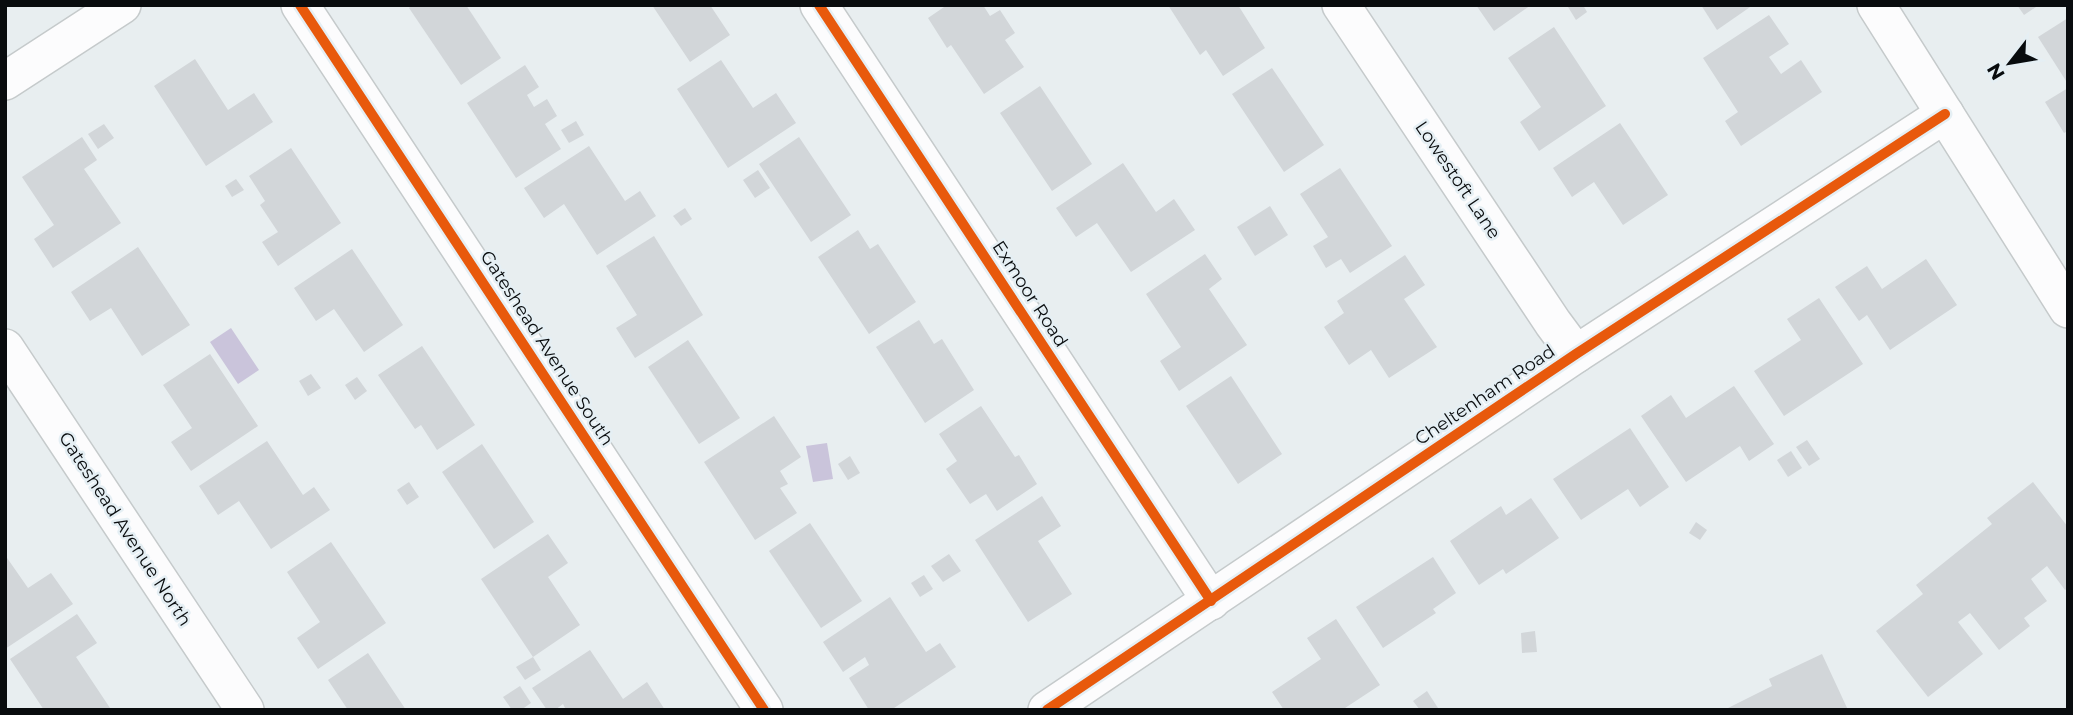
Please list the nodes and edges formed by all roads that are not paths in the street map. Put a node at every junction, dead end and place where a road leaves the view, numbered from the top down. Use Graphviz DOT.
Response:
graph roads {
  1 [pos="122,5"];
  2 [pos="300,5"];
  3 [pos="819,5"];
  4 [pos="1342,5"];
  5 [pos="1876,5"];
  6 [pos="8,72"];
  7 [pos="1945,114"];
  8 [pos="2068,309"];
  9 [pos="5,348"];
  10 [pos="1576,354"];
  11 [pos="1211,601"];
  12 [pos="245,710"];
  13 [pos="764,710"];
  14 [pos="1047,710"];
  1 -- 6 [label="street"];
  2 -- 13 [label="street, Gateshead Avenue South"];
  3 -- 11 [label="street, Exmoor Road"];
  4 -- 10 [label="street, Lowestoft Lane"];
  5 -- 7 [label="street"];
  7 -- 8 [label="street"];
  7 -- 10 [label="street, Cheltenham Road"];
  9 -- 12 [label="street, Gateshead Avenue North"];
  10 -- 11 [label="street, Cheltenham Road"];
  11 -- 14 [label="street, Cheltenham Road"];
}
